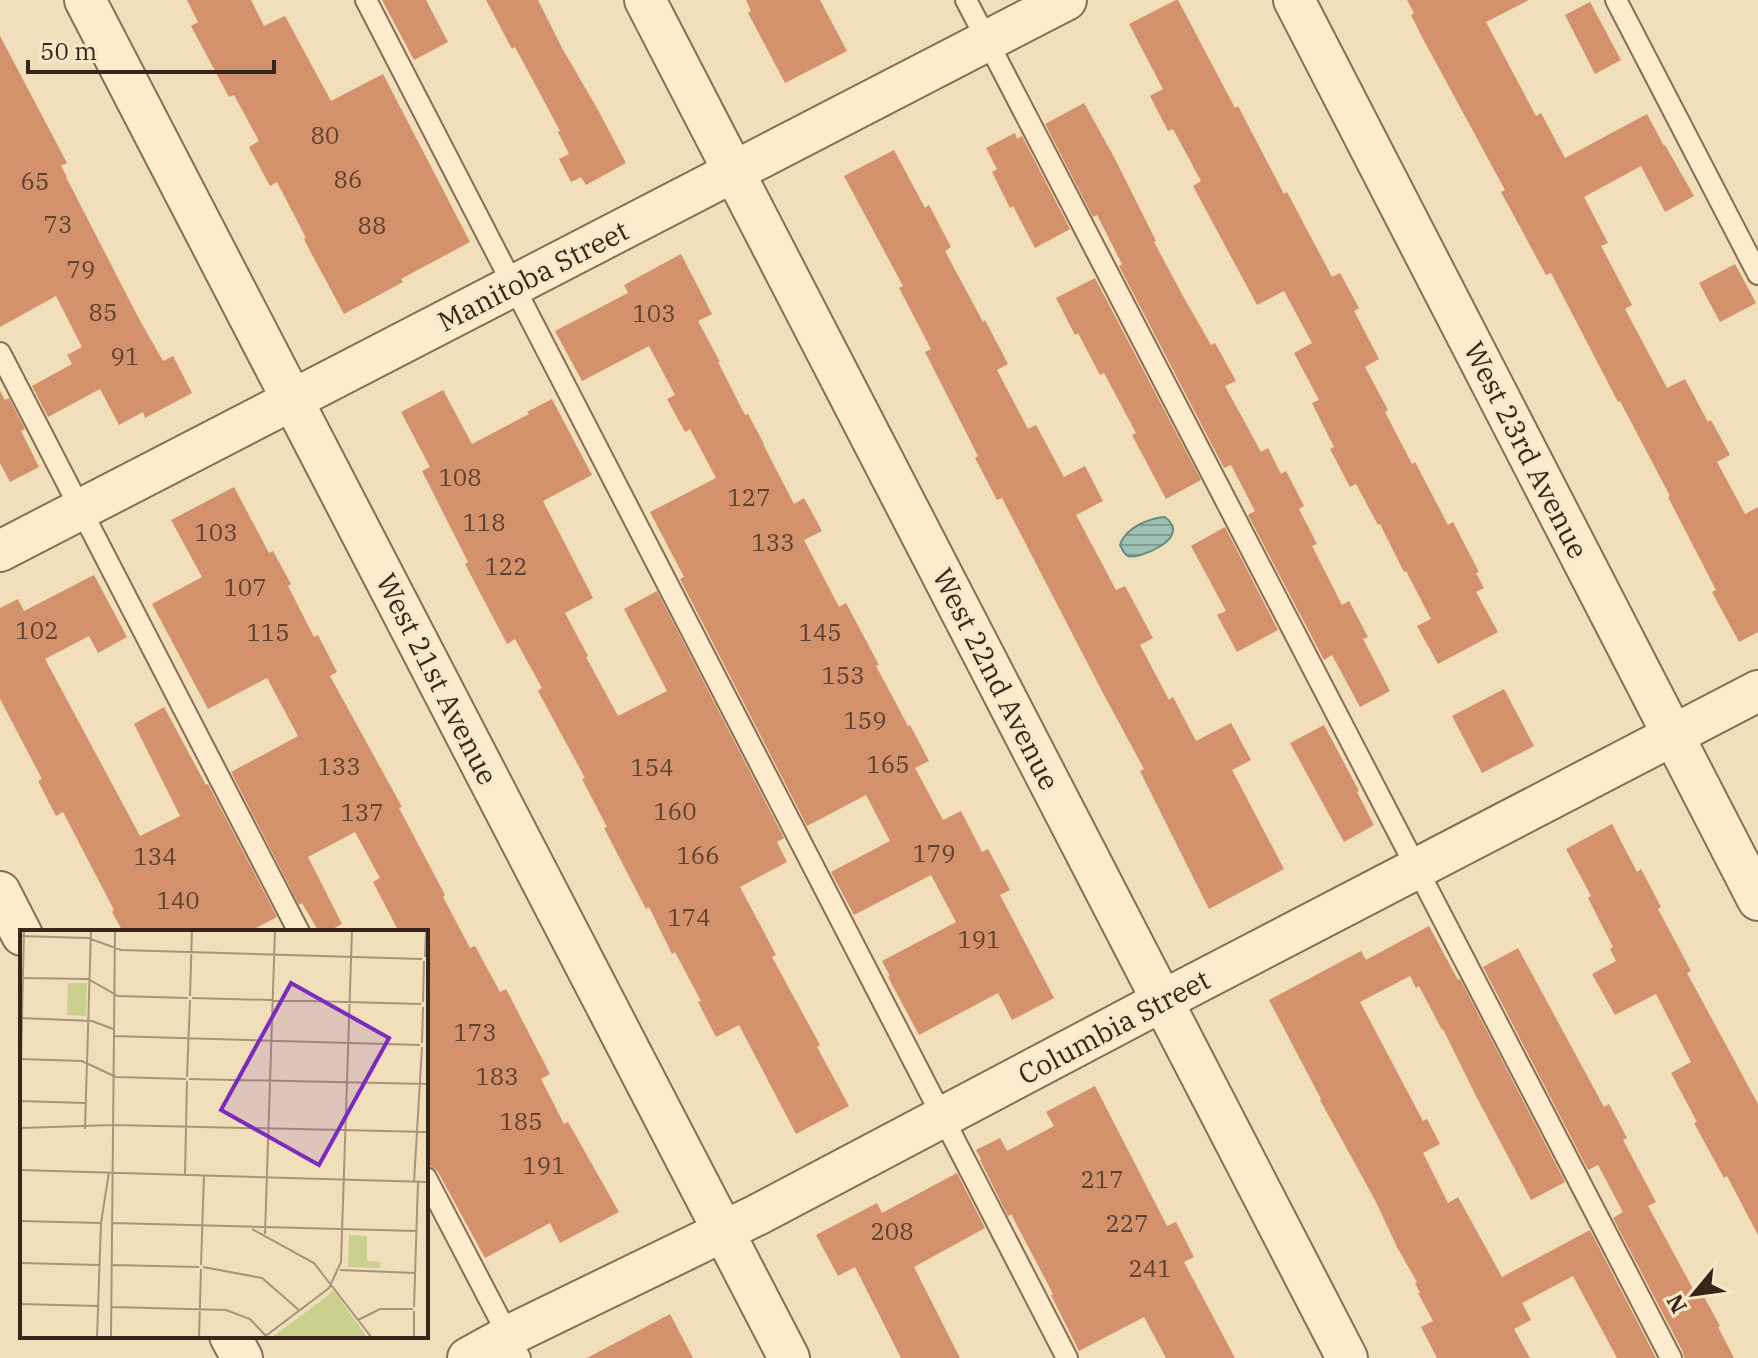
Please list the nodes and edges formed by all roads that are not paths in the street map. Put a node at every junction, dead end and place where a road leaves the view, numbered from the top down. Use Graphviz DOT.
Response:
graph roads {
  1 [pos="85,0"];
  2 [pos="366,0"];
  3 [pos="645,0"];
  4 [pos="966,0"];
  5 [pos="1066,0"];
  6 [pos="1294,0"];
  7 [pos="1616,0"];
  8 [pos="987,41"];
  9 [pos="735,173"];
  10 [pos="1758,274"];
  11 [pos="514,286"];
  12 [pos="0,353"];
  13 [pos="292,400"];
  14 [pos="81,509"];
  15 [pos="0,551"];
  16 [pos="1758,691"];
  17 [pos="1673,735"];
  18 [pos="1418,868"];
  19 [pos="0,892"];
  20 [pos="1758,900"];
  21 [pos="298,930"];
  22 [pos="20,931"];
  23 [pos="1162,1001"];
  24 [pos="942,1117"];
  25 [pos="428,1182"];
  26 [pos="722,1232"];
  27 [pos="231,1338"];
  28 [pos="514,1347"];
  29 [pos="242,1358"];
  30 [pos="468,1358"];
  31 [pos="789,1358"];
  32 [pos="1067,1358"];
  33 [pos="1347,1358"];
  34 [pos="1671,1358"];
  1 -- 13 [label="street, West 21st Avenue"];
  2 -- 11 [label="lane"];
  3 -- 9 [label="street, West 22nd Avenue"];
  4 -- 8 [label="lane"];
  5 -- 8 [label="street, Manitoba Street"];
  6 -- 17 [label="street, West 23rd Avenue"];
  7 -- 10 [label="lane"];
  8 -- 9 [label="street, Manitoba Street"];
  8 -- 18 [label="lane"];
  9 -- 11 [label="street, Manitoba Street"];
  9 -- 23 [label="street, West 22nd Avenue"];
  11 -- 13 [label="street, Manitoba Street"];
  11 -- 24 [label="lane"];
  12 -- 14 [label="lane"];
  13 -- 14 [label="street, Manitoba Street"];
  13 -- 26 [label="street, West 21st Avenue"];
  14 -- 15 [label="street, Manitoba Street"];
  14 -- 21 [label="lane"];
  16 -- 17 [label="street, Columbia Street"];
  17 -- 18 [label="street, Columbia Street"];
  17 -- 20 [label="street, West 23rd Avenue"];
  18 -- 23 [label="street, Columbia Street"];
  18 -- 34 [label="lane"];
  19 -- 22 [label="street"];
  23 -- 24 [label="street, Columbia Street"];
  23 -- 33 [label="street, West 22nd Avenue"];
  24 -- 26 [label="street, Columbia Street"];
  24 -- 32 [label="lane"];
  25 -- 28 [label="lane"];
  26 -- 28 [label="street, Columbia Street"];
  26 -- 31 [label="street, West 21st Avenue"];
  27 -- 29 [label="street"];
  28 -- 30 [label="street, Columbia Street"];
}
